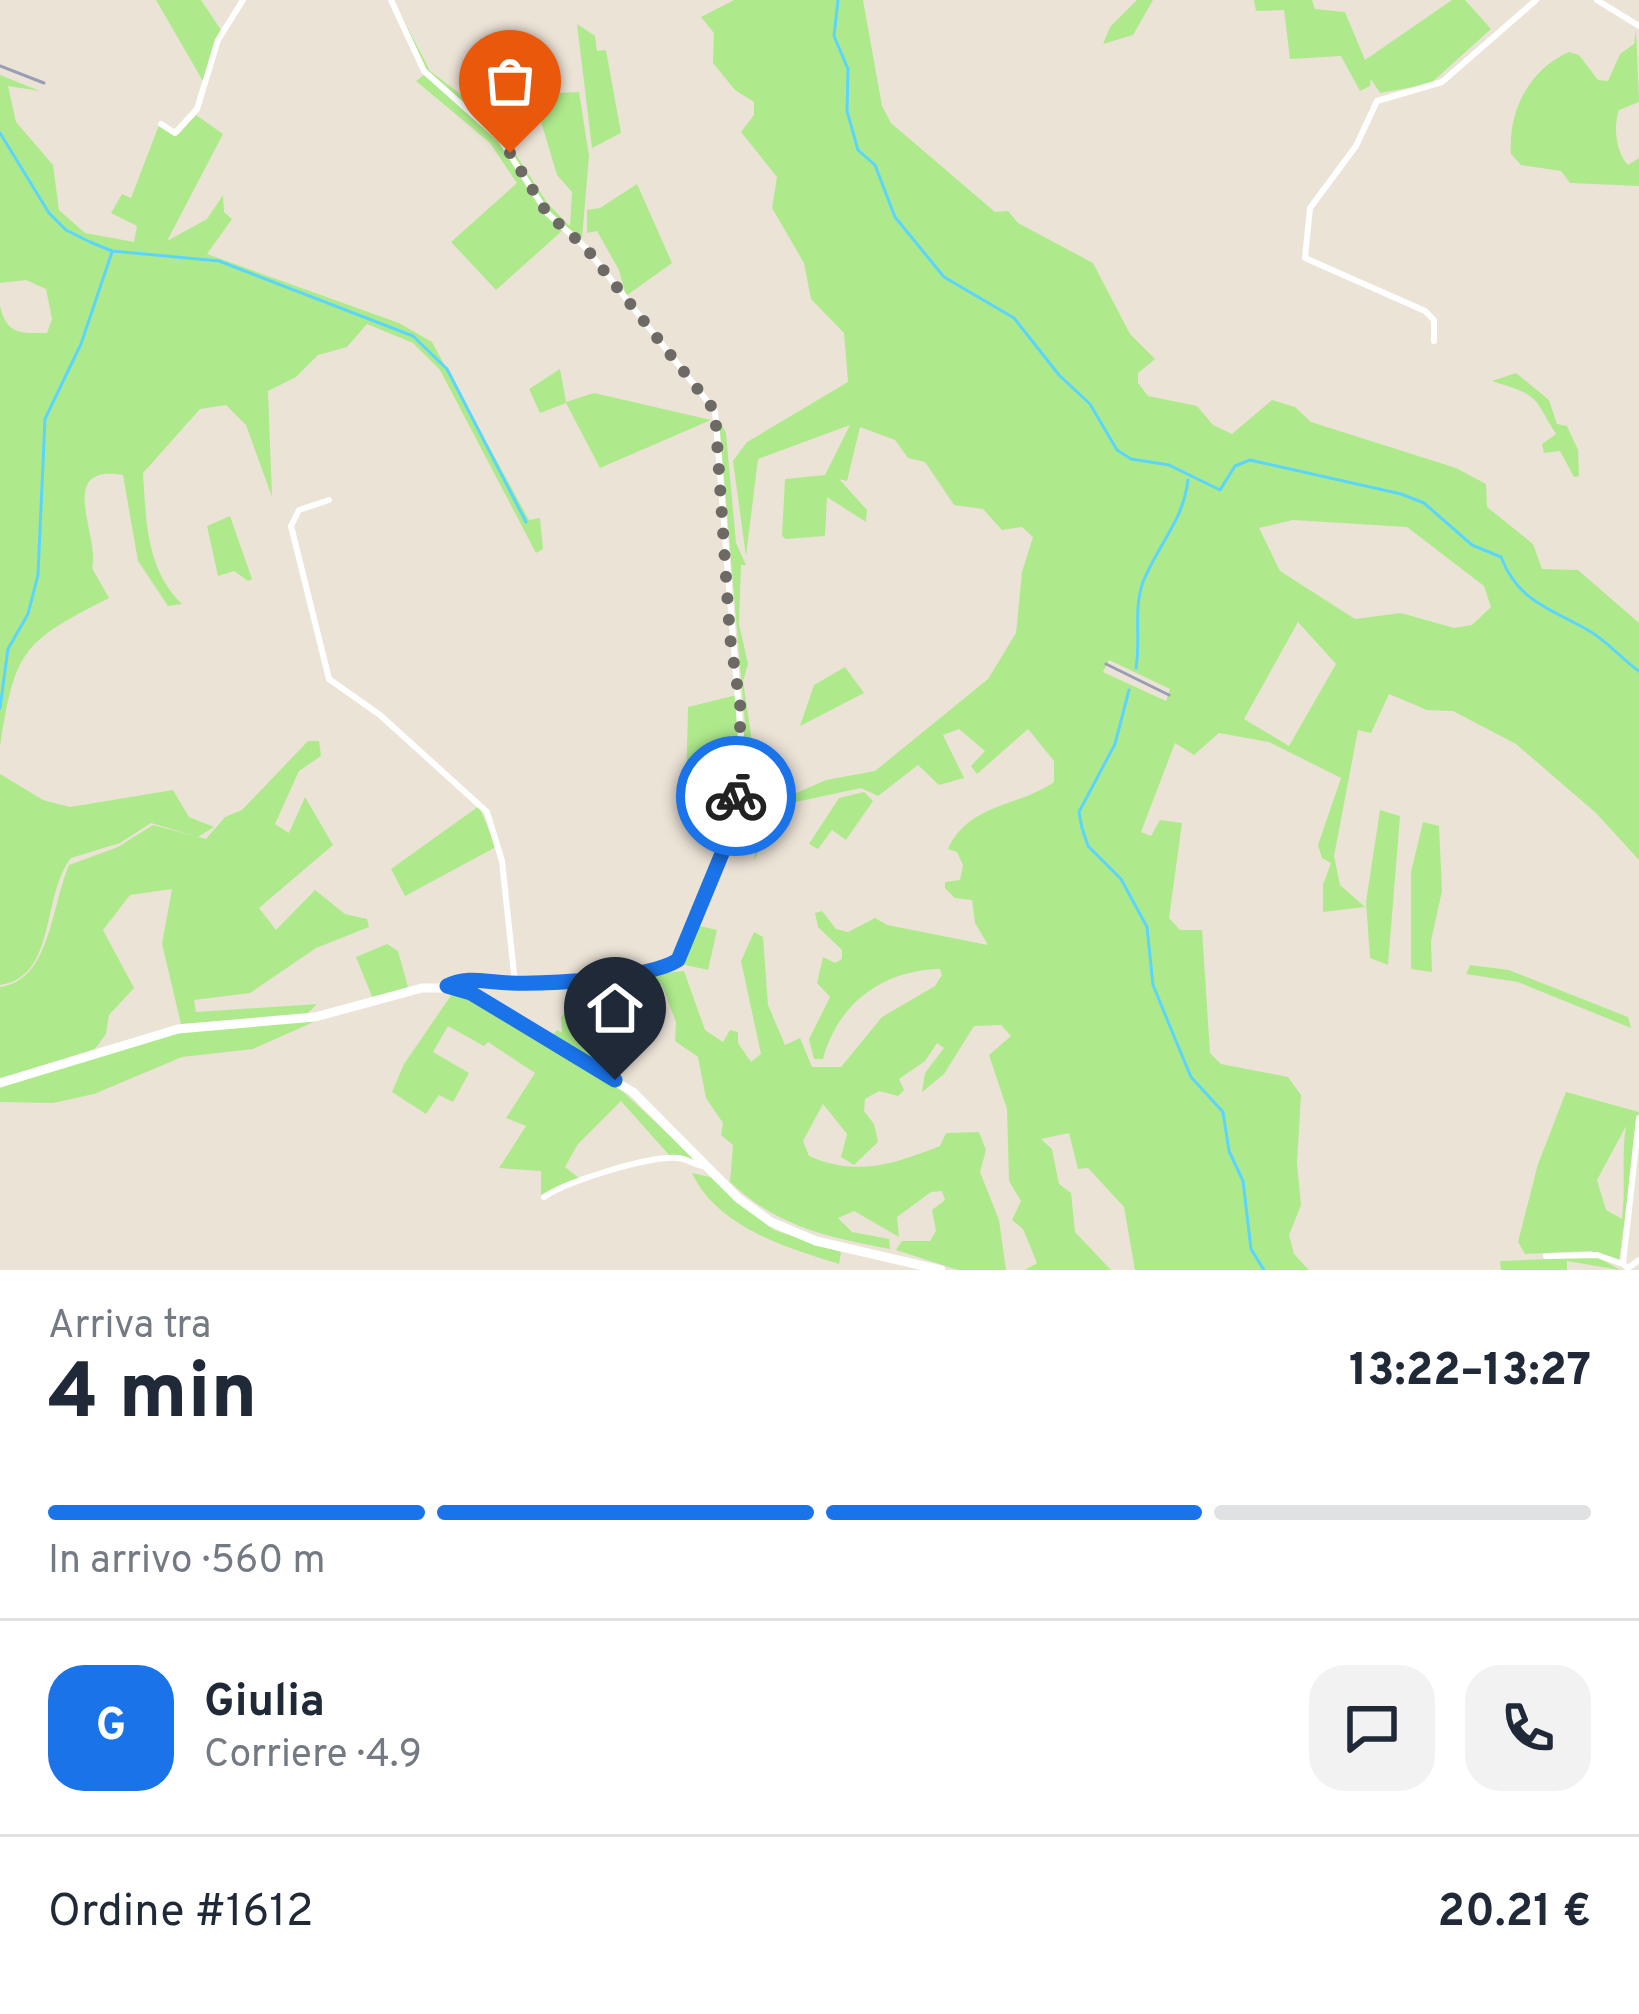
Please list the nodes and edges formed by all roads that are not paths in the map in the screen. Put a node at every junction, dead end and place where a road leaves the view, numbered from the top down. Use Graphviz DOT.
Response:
graph roads {
  1 [pos="243,0"];
  2 [pos="391,0"];
  3 [pos="1536,0"];
  4 [pos="1597,0"];
  5 [pos="1639,26"];
  6 [pos="160,124"];
  7 [pos="1434,341"];
  8 [pos="329,500"];
  9 [pos="515,983"];
  10 [pos="447,986"];
  11 [pos="0,1084"];
  12 [pos="1639,1118"];
  13 [pos="708,1167"];
  14 [pos="544,1198"];
  15 [pos="1546,1256"];
  16 [pos="1639,1260"];
  17 [pos="1624,1264"];
  18 [pos="941,1270"];
  1 -- 6 [label="street"];
  2 -- 9 [label="street"];
  3 -- 7 [label="street"];
  4 -- 5 [label="street"];
  8 -- 9 [label="street"];
  9 -- 10 [label="street"];
  10 -- 11 [label="main road"];
  10 -- 13 [label="main road"];
  12 -- 17 [label="street"];
  13 -- 14 [label="street"];
  13 -- 18 [label="main road"];
  15 -- 17 [label="street"];
  16 -- 17 [label="street"];
}
